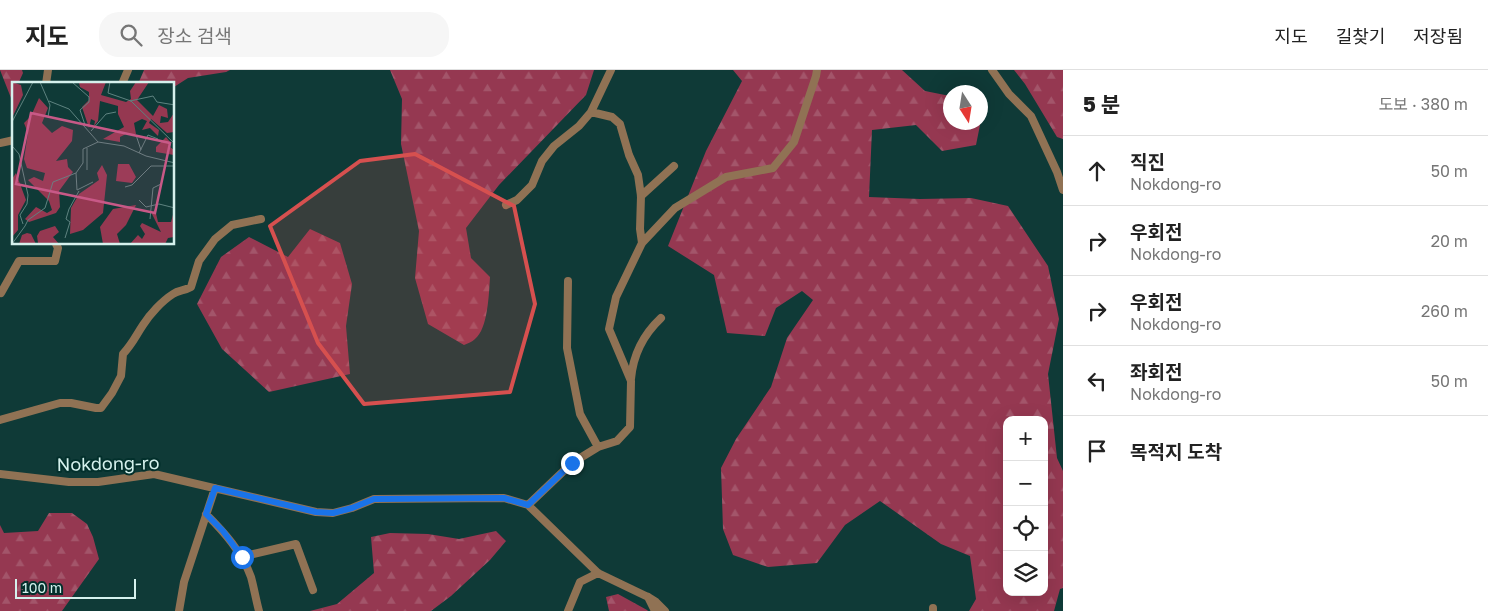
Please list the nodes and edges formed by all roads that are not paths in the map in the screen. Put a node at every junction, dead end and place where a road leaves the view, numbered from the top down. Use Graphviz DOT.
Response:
graph roads {
  1 [pos="128,70"];
  2 [pos="611,70"];
  3 [pos="817,70"];
  4 [pos="992,70"];
  5 [pos="123,82"];
  6 [pos="591,112"];
  7 [pos="674,166"];
  8 [pos="1063,190"];
  9 [pos="640,196"];
  10 [pos="506,206"];
  11 [pos="260,219"];
  12 [pos="642,243"];
  13 [pos="56,245"];
  14 [pos="568,280"];
  15 [pos="1,293"];
  16 [pos="661,318"];
  17 [pos="631,380"];
  18 [pos="0,420"];
  19 [pos="598,446"];
  20 [pos="0,474"];
  21 [pos="215,488"];
  22 [pos="528,505"];
  23 [pos="206,514"];
  24 [pos="242,557"];
  25 [pos="598,573"];
  26 [pos="313,590"];
  27 [pos="648,597"];
  28 [pos="179,611"];
  29 [pos="259,611"];
  30 [pos="568,611"];
  31 [pos="655,611"];
  32 [pos="665,611"];
  1 -- 5 [label="street"];
  2 -- 6 [label="street"];
  3 -- 12 [label="street"];
  4 -- 8 [label="street"];
  6 -- 9 [label="street"];
  6 -- 10 [label="street"];
  7 -- 9 [label="street"];
  9 -- 12 [label="street"];
  11 -- 18 [label="street"];
  12 -- 17 [label="street"];
  13 -- 15 [label="street"];
  14 -- 19 [label="street"];
  16 -- 17 [label="street"];
  17 -- 19 [label="street"];
  19 -- 22 [label="street"];
  20 -- 21 [label="street, Nokdong-ro"];
  21 -- 22 [label="street, Nokdong-ro"];
  21 -- 23 [label="street"];
  22 -- 25 [label="street, Nokdong-ro"];
  23 -- 24 [label="street"];
  23 -- 28 [label="street"];
  24 -- 26 [label="street"];
  24 -- 29 [label="street"];
  25 -- 27 [label="street, Nokdong-ro"];
  25 -- 30 [label="street"];
  27 -- 31 [label="street"];
  27 -- 32 [label="street, Nokdong-ro"];
}
